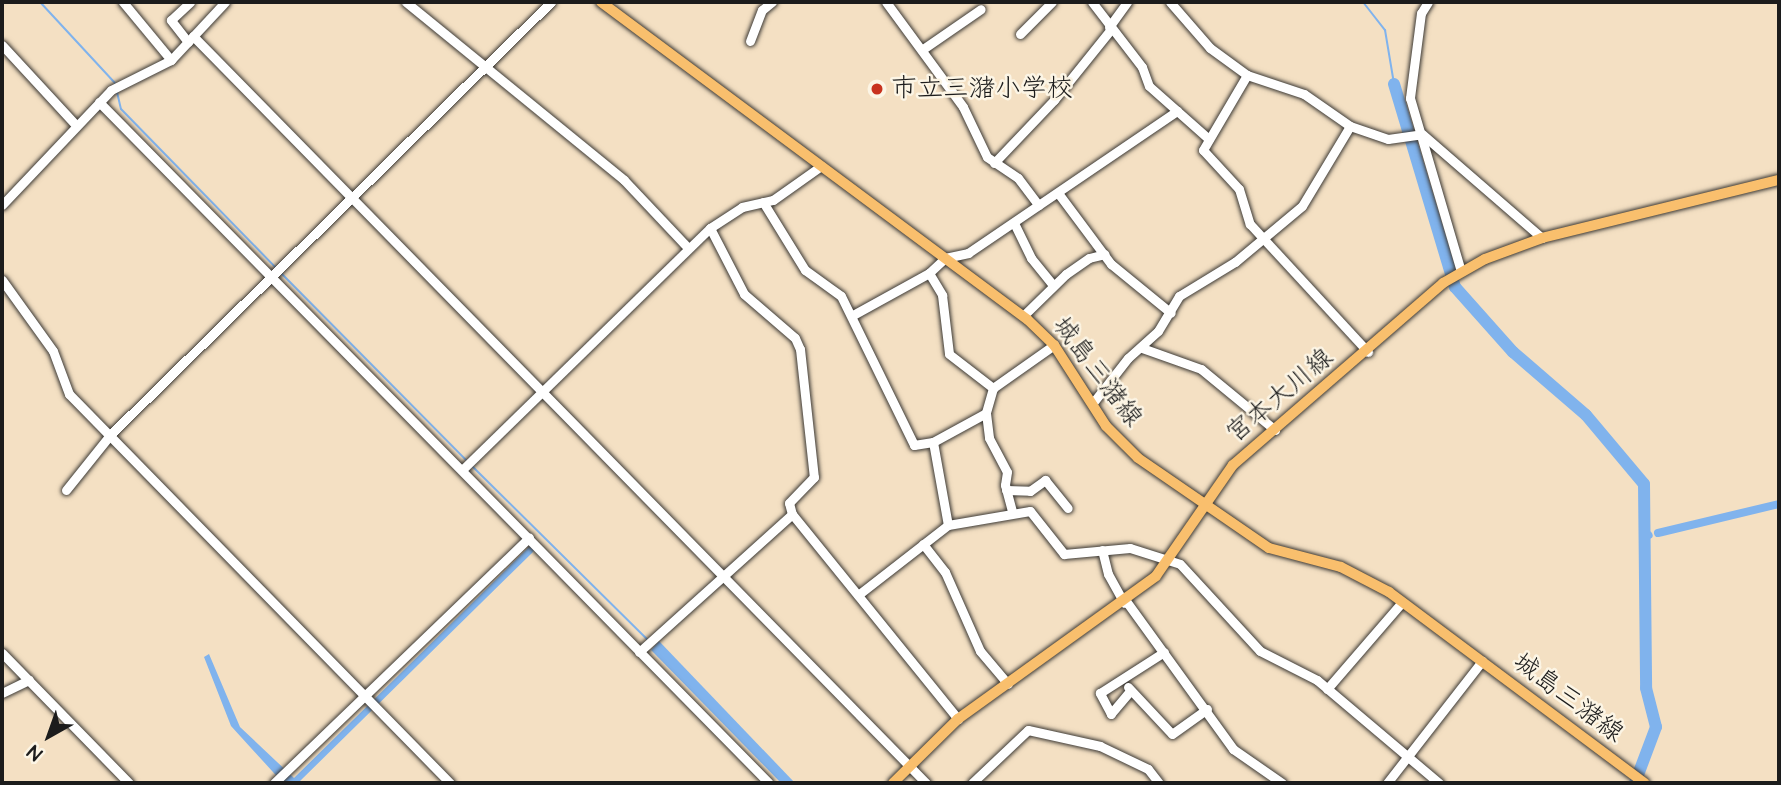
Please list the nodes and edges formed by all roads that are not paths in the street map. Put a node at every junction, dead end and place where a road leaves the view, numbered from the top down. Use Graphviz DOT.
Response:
graph roads {
  1 [pos="123,2"];
  2 [pos="190,2"];
  3 [pos="225,2"];
  4 [pos="406,2"];
  5 [pos="551,2"];
  6 [pos="601,2"];
  7 [pos="772,2"];
  8 [pos="886,2"];
  9 [pos="1052,2"];
  10 [pos="1092,2"];
  11 [pos="1127,2"];
  12 [pos="1170,2"];
  13 [pos="1427,2"];
  14 [pos="981,9"];
  15 [pos="1110,28"];
  16 [pos="1020,34"];
  17 [pos="191,39"];
  18 [pos="750,41"];
  19 [pos="2,45"];
  20 [pos="923,50"];
  21 [pos="171,60"];
  22 [pos="483,67"];
  23 [pos="1247,75"];
  24 [pos="99,102"];
  25 [pos="1177,111"];
  26 [pos="75,124"];
  27 [pos="1350,126"];
  28 [pos="1419,134"];
  29 [pos="1209,139"];
  30 [pos="994,163"];
  31 [pos="821,166"];
  32 [pos="1779,180"];
  33 [pos="1058,192"];
  34 [pos="351,197"];
  35 [pos="763,202"];
  36 [pos="2,205"];
  37 [pos="1038,205"];
  38 [pos="1014,223"];
  39 [pos="710,228"];
  40 [pos="1542,238"];
  41 [pos="1263,239"];
  42 [pos="688,248"];
  43 [pos="1105,254"];
  44 [pos="945,258"];
  45 [pos="1459,272"];
  46 [pos="929,273"];
  47 [pos="270,276"];
  48 [pos="2,280"];
  49 [pos="1054,285"];
  50 [pos="1171,313"];
  51 [pos="853,316"];
  52 [pos="1023,316"];
  53 [pos="1054,345"];
  54 [pos="1142,348"];
  55 [pos="1368,352"];
  56 [pos="993,387"];
  57 [pos="542,393"];
  58 [pos="1092,404"];
  59 [pos="986,413"];
  60 [pos="1275,430"];
  61 [pos="110,435"];
  62 [pos="933,442"];
  63 [pos="463,469"];
  64 [pos="66,490"];
  65 [pos="1006,490"];
  66 [pos="1202,504"];
  67 [pos="1068,508"];
  68 [pos="1012,511"];
  69 [pos="792,514"];
  70 [pos="948,525"];
  71 [pos="533,543"];
  72 [pos="923,544"];
  73 [pos="1102,550"];
  74 [pos="1167,560"];
  75 [pos="722,575"];
  76 [pos="858,596"];
  77 [pos="1125,602"];
  78 [pos="1402,602"];
  79 [pos="639,652"];
  80 [pos="1164,652"];
  81 [pos="2,653"];
  82 [pos="1482,662"];
  83 [pos="1122,679"];
  84 [pos="29,680"];
  85 [pos="1008,684"];
  86 [pos="1327,689"];
  87 [pos="1130,691"];
  88 [pos="2,694"];
  89 [pos="364,699"];
  90 [pos="1207,709"];
  91 [pos="958,719"];
  92 [pos="1407,759"];
  93 [pos="910,767"];
  94 [pos="1629,779"];
  95 [pos="129,783"];
  96 [pos="274,783"];
  97 [pos="450,783"];
  98 [pos="769,783"];
  99 [pos="893,783"];
  100 [pos="926,783"];
  101 [pos="972,783"];
  102 [pos="1159,783"];
  103 [pos="1282,783"];
  104 [pos="1387,783"];
  105 [pos="1439,783"];
  106 [pos="1644,783"];
  1 -- 21 [label="street"];
  2 -- 17 [label="street"];
  3 -- 17 [label="street"];
  4 -- 22 [label="street"];
  5 -- 22 [label="street"];
  6 -- 31 [label="main road, 城島三潴線"];
  7 -- 18 [label="street"];
  8 -- 20 [label="street"];
  9 -- 16 [label="street"];
  10 -- 15 [label="street"];
  11 -- 15 [label="street"];
  12 -- 23 [label="street"];
  13 -- 28 [label="street"];
  14 -- 20 [label="street"];
  15 -- 25 [label="street"];
  15 -- 30 [label="street"];
  17 -- 21 [label="street"];
  17 -- 34 [label="street"];
  19 -- 26 [label="street"];
  20 -- 30 [label="street"];
  21 -- 24 [label="street"];
  22 -- 34 [label="street"];
  22 -- 42 [label="street"];
  23 -- 27 [label="street"];
  23 -- 29 [label="street"];
  24 -- 26 [label="street"];
  24 -- 47 [label="street"];
  25 -- 29 [label="street"];
  25 -- 33 [label="street"];
  26 -- 36 [label="street"];
  27 -- 28 [label="street"];
  27 -- 41 [label="street"];
  28 -- 40 [label="street"];
  28 -- 45 [label="street"];
  29 -- 41 [label="street"];
  30 -- 37 [label="street"];
  31 -- 35 [label="street"];
  31 -- 44 [label="main road, 城島三潴線"];
  32 -- 40 [label="main road, 宮本大川線"];
  33 -- 37 [label="street"];
  33 -- 43 [label="street"];
  34 -- 47 [label="street"];
  34 -- 57 [label="street"];
  35 -- 39 [label="street"];
  35 -- 51 [label="street"];
  37 -- 38 [label="street"];
  38 -- 44 [label="street"];
  38 -- 49 [label="street"];
  39 -- 42 [label="street"];
  39 -- 69 [label="street"];
  40 -- 45 [label="main road, 宮本大川線"];
  41 -- 50 [label="street"];
  41 -- 55 [label="street"];
  42 -- 57 [label="street"];
  43 -- 49 [label="street"];
  43 -- 50 [label="street"];
  44 -- 46 [label="street"];
  44 -- 52 [label="main road, 城島三潴線"];
  45 -- 55 [label="main road, 宮本大川線"];
  46 -- 51 [label="street"];
  46 -- 56 [label="street"];
  47 -- 61 [label="street"];
  47 -- 63 [label="street"];
  48 -- 61 [label="street"];
  49 -- 52 [label="street"];
  50 -- 54 [label="street"];
  51 -- 62 [label="street"];
  52 -- 53 [label="main road, 城島三潴線"];
  53 -- 56 [label="street"];
  53 -- 58 [label="main road, 城島三潴線"];
  54 -- 58 [label="street"];
  54 -- 60 [label="street"];
  55 -- 60 [label="main road, 宮本大川線"];
  56 -- 59 [label="street"];
  57 -- 63 [label="street"];
  57 -- 75 [label="street"];
  58 -- 66 [label="main road, 城島三潴線"];
  59 -- 62 [label="street"];
  59 -- 65 [label="street"];
  60 -- 66 [label="main road, 宮本大川線"];
  61 -- 64 [label="street"];
  61 -- 89 [label="street"];
  62 -- 70 [label="street"];
  63 -- 71 [label="street"];
  65 -- 67 [label="street"];
  65 -- 68 [label="street"];
  66 -- 74 [label="main road, 宮本大川線"];
  66 -- 78 [label="main road, 城島三潴線"];
  68 -- 70 [label="street"];
  68 -- 73 [label="street"];
  69 -- 75 [label="street"];
  69 -- 76 [label="street"];
  70 -- 72 [label="street"];
  71 -- 79 [label="street"];
  71 -- 89 [label="street"];
  72 -- 76 [label="street"];
  72 -- 85 [label="street"];
  73 -- 74 [label="street"];
  73 -- 77 [label="street"];
  74 -- 77 [label="main road, 宮本大川線"];
  74 -- 86 [label="street"];
  75 -- 79 [label="street"];
  75 -- 93 [label="street"];
  76 -- 91 [label="street"];
  77 -- 80 [label="street"];
  77 -- 85 [label="main road, 宮本大川線"];
  78 -- 82 [label="main road, 城島三潴線"];
  78 -- 86 [label="street"];
  79 -- 98 [label="street"];
  80 -- 83 [label="street"];
  80 -- 90 [label="street"];
  81 -- 84 [label="street"];
  82 -- 92 [label="street"];
  82 -- 94 [label="main road, 城島三潴線"];
  83 -- 87 [label="street"];
  83 -- 87 [label="street"];
  84 -- 88 [label="street"];
  84 -- 95 [label="street"];
  85 -- 91 [label="main road, 宮本大川線"];
  86 -- 92 [label="street"];
  87 -- 90 [label="street"];
  89 -- 96 [label="street"];
  89 -- 97 [label="street"];
  90 -- 103 [label="street"];
  91 -- 93 [label="main road, 宮本大川線"];
  92 -- 104 [label="street"];
  92 -- 105 [label="street"];
  93 -- 99 [label="main road, 宮本大川線"];
  93 -- 100 [label="street"];
  94 -- 106 [label="main road, 城島三潴線"];
  101 -- 102 [label="street"];
}
